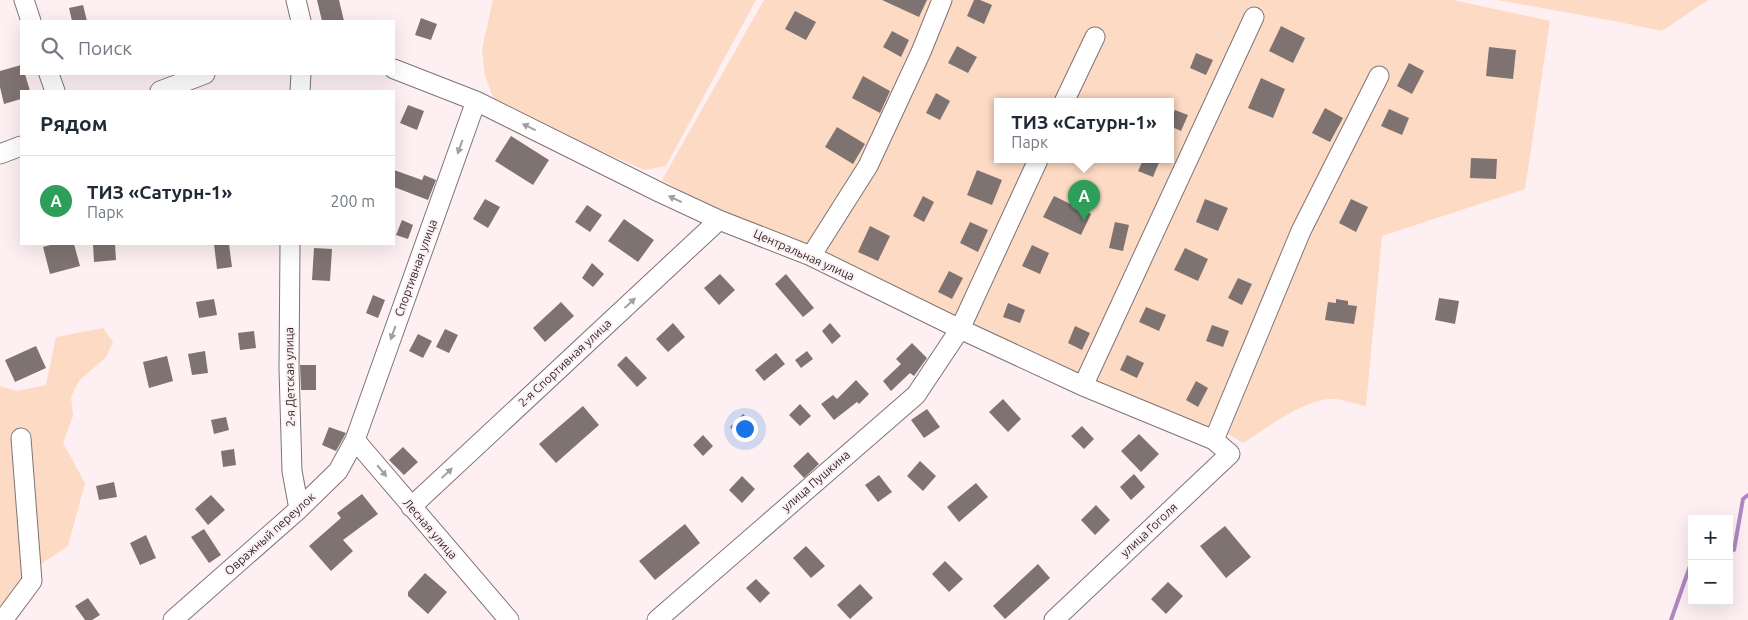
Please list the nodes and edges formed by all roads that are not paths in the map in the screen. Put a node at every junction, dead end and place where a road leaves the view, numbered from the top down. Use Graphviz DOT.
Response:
graph roads {
  1 [pos="24,0"];
  2 [pos="296,0"];
  3 [pos="942,0"];
  4 [pos="1254,17"];
  5 [pos="32,20"];
  6 [pos="301,20"];
  7 [pos="1095,37"];
  8 [pos="395,69"];
  9 [pos="49,75"];
  10 [pos="202,75"];
  11 [pos="301,75"];
  12 [pos="1379,76"];
  13 [pos="55,90"];
  14 [pos="163,90"];
  15 [pos="300,90"];
  16 [pos="1066,98"];
  17 [pos="476,101"];
  18 [pos="20,146"];
  19 [pos="0,154"];
  20 [pos="1037,163"];
  21 [pos="719,220"];
  22 [pos="290,245"];
  23 [pos="812,256"];
  24 [pos="960,329"];
  25 [pos="1083,386"];
  26 [pos="21,438"];
  27 [pos="356,438"];
  28 [pos="1214,440"];
  29 [pos="411,506"];
  30 [pos="299,509"];
  31 [pos="3,620"];
  32 [pos="173,620"];
  33 [pos="509,620"];
  34 [pos="657,620"];
  35 [pos="1054,620"];
  1 -- 5 [label="street"];
  2 -- 6 [label="street"];
  3 -- 23 [label="street"];
  4 -- 25 [label="street"];
  7 -- 16 [label="street"];
  8 -- 17 [label="street, Центральная улица"];
  9 -- 13 [label="street"];
  10 -- 14 [label="street"];
  11 -- 15 [label="street"];
  12 -- 28 [label="street"];
  21 -- 17 [label="street, Центральная улица, one-way"];
  17 -- 27 [label="street, Спортивная улица, one-way"];
  18 -- 19 [label="street"];
  20 -- 24 [label="street, улица Пушкина"];
  21 -- 23 [label="street, Центральная улица"];
  29 -- 21 [label="street, 2-я Спортивная улица, one-way"];
  22 -- 30 [label="street, 2-я Детская улица"];
  23 -- 24 [label="street, Центральная улица"];
  24 -- 25 [label="street, Центральная улица"];
  24 -- 34 [label="street, улица Пушкина"];
  25 -- 28 [label="street, Центральная улица"];
  26 -- 31 [label="street"];
  27 -- 29 [label="street, Лесная улица, one-way"];
  27 -- 30 [label="street, Овражный переулок"];
  28 -- 35 [label="street, улица Гоголя"];
  29 -- 33 [label="street, Лесная улица"];
  30 -- 32 [label="street, Овражный переулок"];
}
